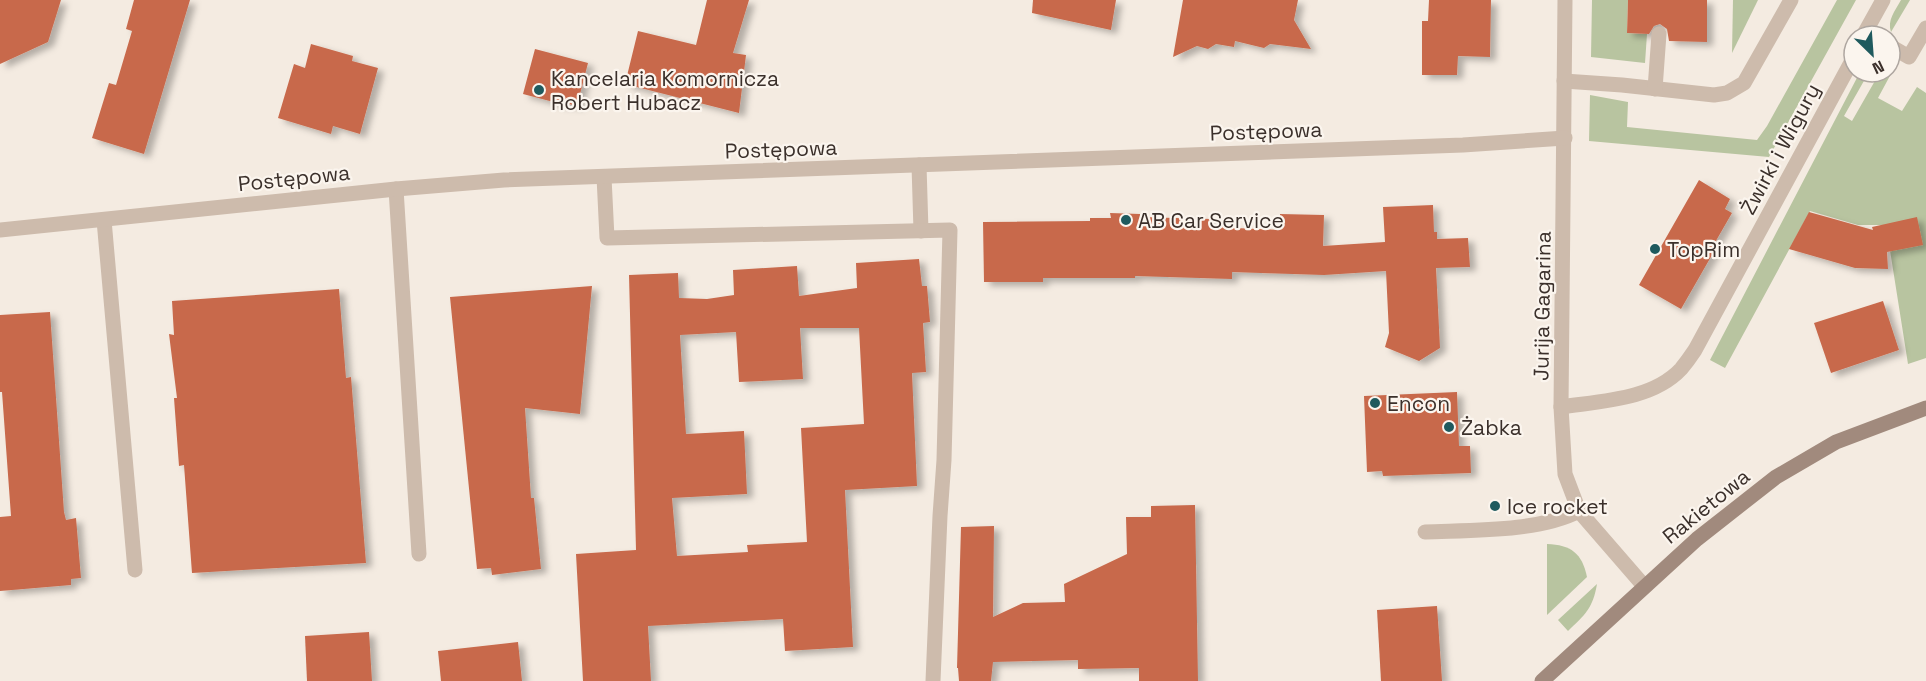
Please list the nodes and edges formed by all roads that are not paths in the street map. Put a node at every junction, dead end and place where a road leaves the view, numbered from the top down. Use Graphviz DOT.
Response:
graph roads {
  1 [pos="1565,0"];
  2 [pos="1791,0"];
  3 [pos="1883,0"];
  4 [pos="1872,24"];
  5 [pos="1926,28"];
  6 [pos="1659,34"];
  7 [pos="1902,53"];
  8 [pos="1842,79"];
  9 [pos="1564,81"];
  10 [pos="1655,89"];
  11 [pos="1565,138"];
  12 [pos="919,165"];
  13 [pos="604,177"];
  14 [pos="396,189"];
  15 [pos="104,220"];
  16 [pos="0,230"];
  17 [pos="921,231"];
  18 [pos="1561,407"];
  19 [pos="1926,408"];
  20 [pos="1579,511"];
  21 [pos="1425,532"];
  22 [pos="419,554"];
  23 [pos="135,570"];
  24 [pos="1644,586"];
  25 [pos="933,681"];
  26 [pos="1542,681"];
  1 -- 9 [label="street, Jurija Gagarina"];
  2 -- 10 [label="street"];
  3 -- 4 [label="street"];
  5 -- 7 [label="street"];
  6 -- 10 [label="street"];
  8 -- 18 [label="street, Żwirki i Wigury"];
  9 -- 10 [label="street"];
  9 -- 11 [label="street, Jurija Gagarina"];
  11 -- 12 [label="street, Postępowa"];
  11 -- 18 [label="street, Jurija Gagarina"];
  12 -- 13 [label="street, Postępowa"];
  12 -- 17 [label="street"];
  13 -- 14 [label="street, Postępowa"];
  13 -- 17 [label="street"];
  14 -- 15 [label="street, Postępowa"];
  14 -- 22 [label="street"];
  15 -- 16 [label="street, Postępowa"];
  15 -- 23 [label="street"];
  17 -- 25 [label="street"];
  18 -- 20 [label="street, Jurija Gagarina"];
  19 -- 24 [label="street, Rakietowa"];
  20 -- 21 [label="street"];
  20 -- 24 [label="street, Jurija Gagarina"];
  24 -- 26 [label="street, Rakietowa"];
}
